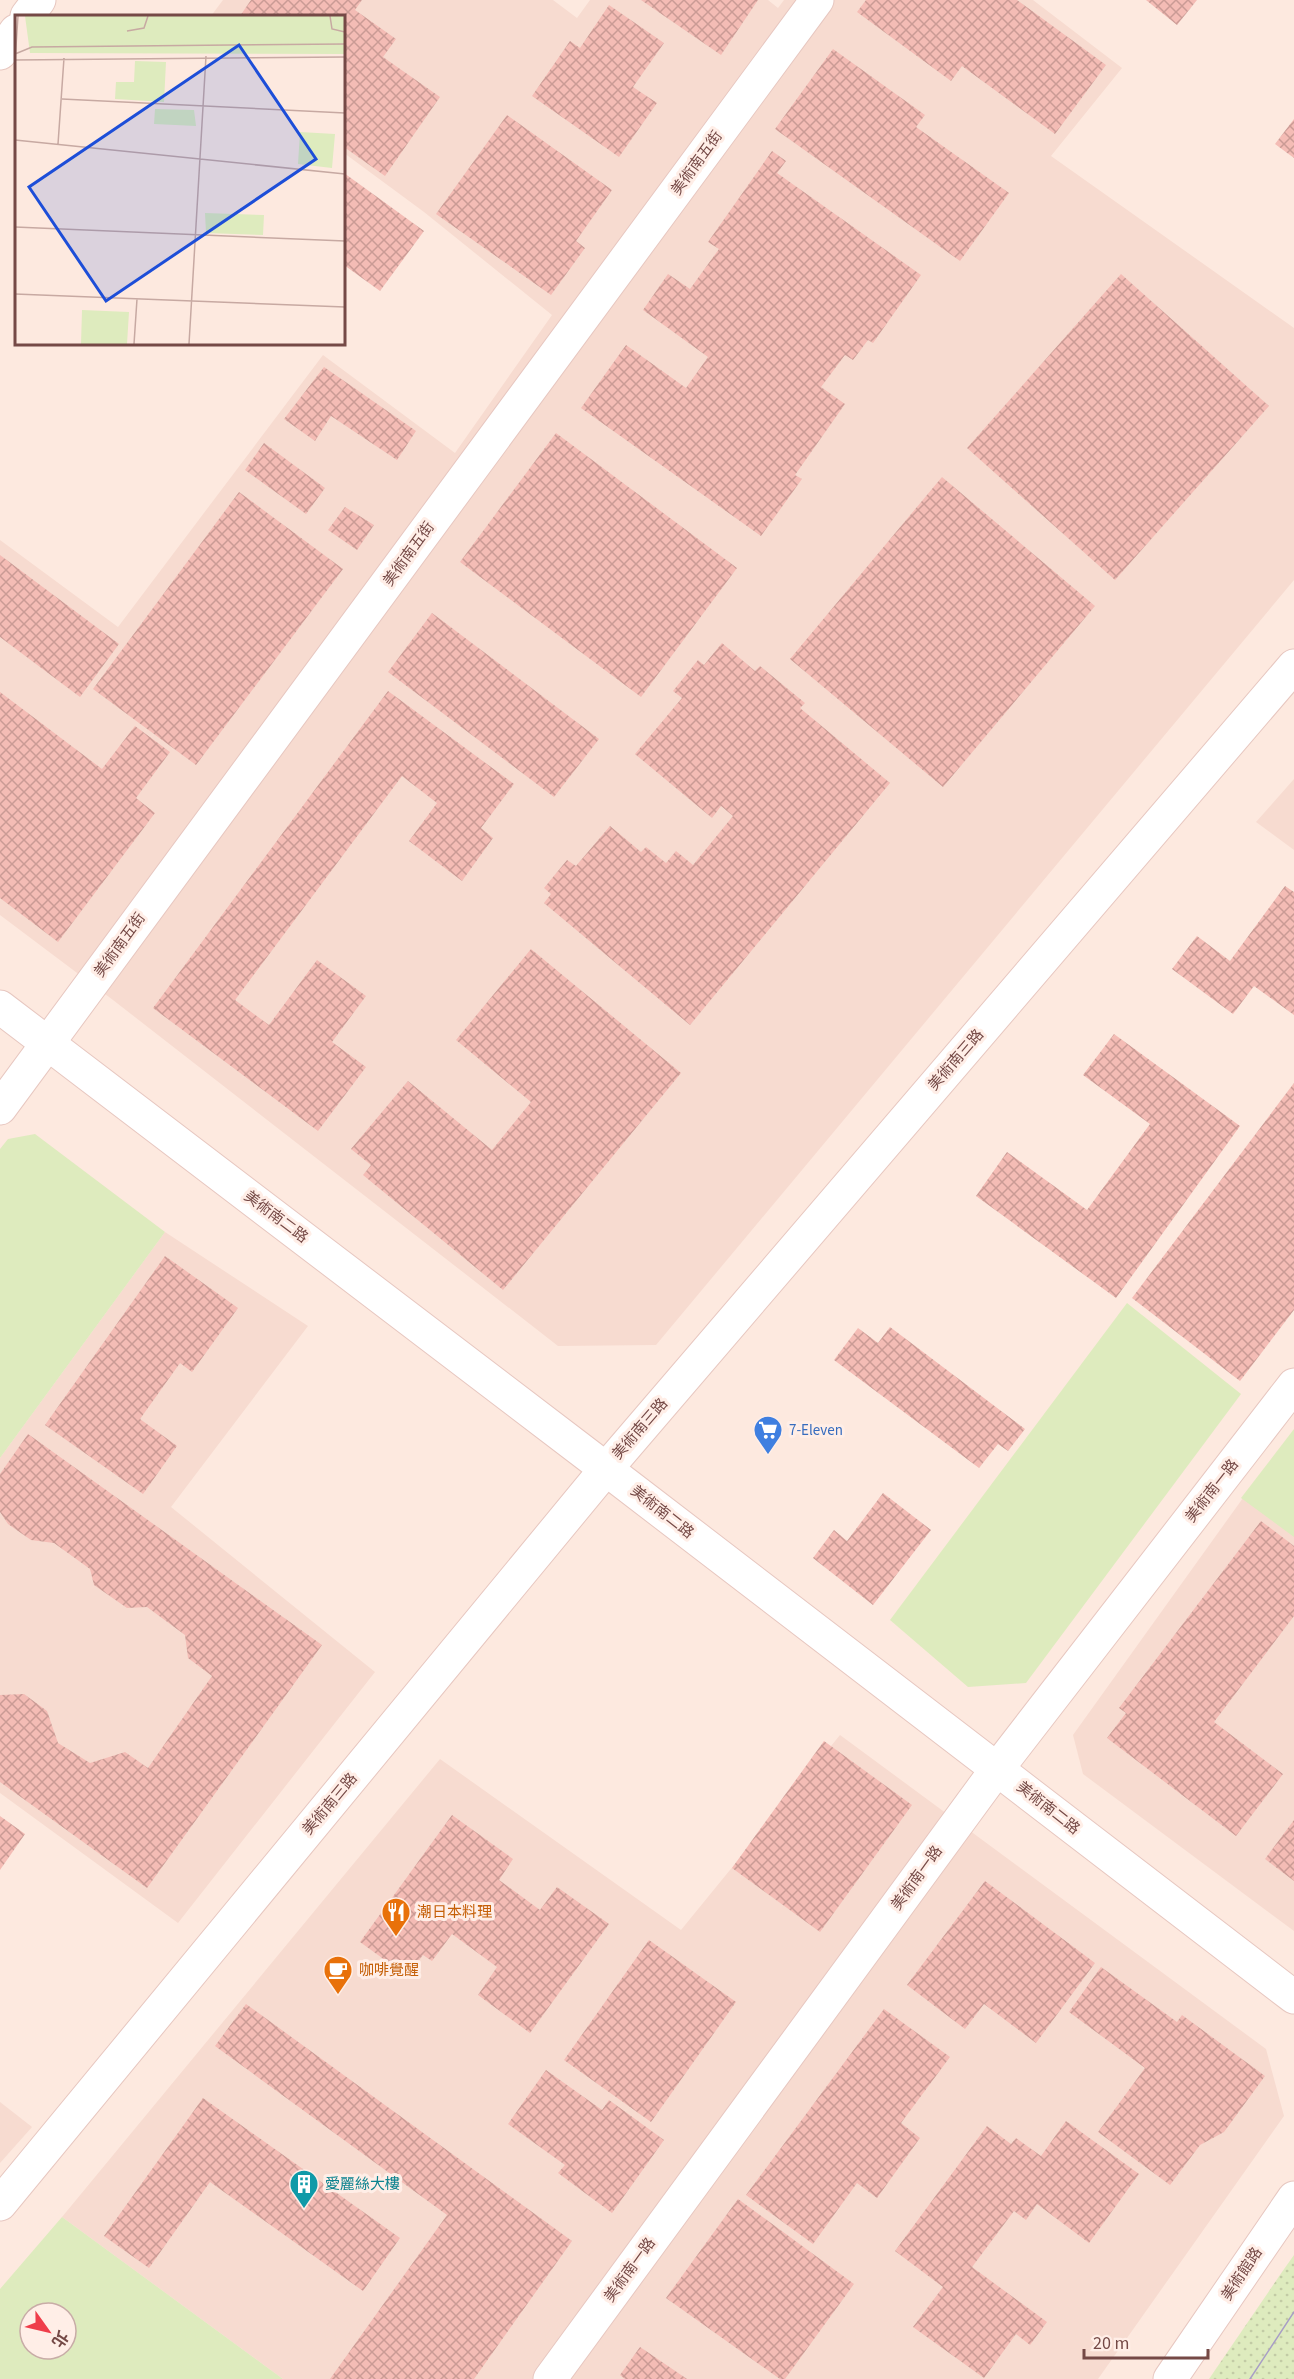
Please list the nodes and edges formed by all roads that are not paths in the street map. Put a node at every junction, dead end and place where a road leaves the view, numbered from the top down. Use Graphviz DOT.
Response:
graph roads {
  1 [pos="39,0"];
  2 [pos="817,0"];
  3 [pos="28,15"];
  4 [pos="15,32"];
  5 [pos="0,53"];
  6 [pos="1294,666"];
  7 [pos="0,1007"];
  8 [pos="48,1043"];
  9 [pos="0,1108"];
  10 [pos="1294,1385"];
  11 [pos="606,1469"];
  12 [pos="997,1769"];
  13 [pos="1294,1997"];
  14 [pos="1294,2198"];
  15 [pos="0,2204"];
  16 [pos="550,2379"];
  17 [pos="1170,2379"];
  1 -- 3 [label="street"];
  2 -- 8 [label="street, 美術南五街"];
  4 -- 5 [label="street"];
  6 -- 11 [label="street, 美術南三路"];
  7 -- 8 [label="street, 美術南二路"];
  8 -- 9 [label="street, 美術南五街"];
  8 -- 11 [label="street, 美術南二路"];
  10 -- 12 [label="street, 美術南一路"];
  11 -- 12 [label="street, 美術南二路"];
  11 -- 15 [label="street, 美術南三路"];
  12 -- 13 [label="street, 美術南二路"];
  12 -- 16 [label="street, 美術南一路"];
  14 -- 17 [label="street, 美術館路"];
}
